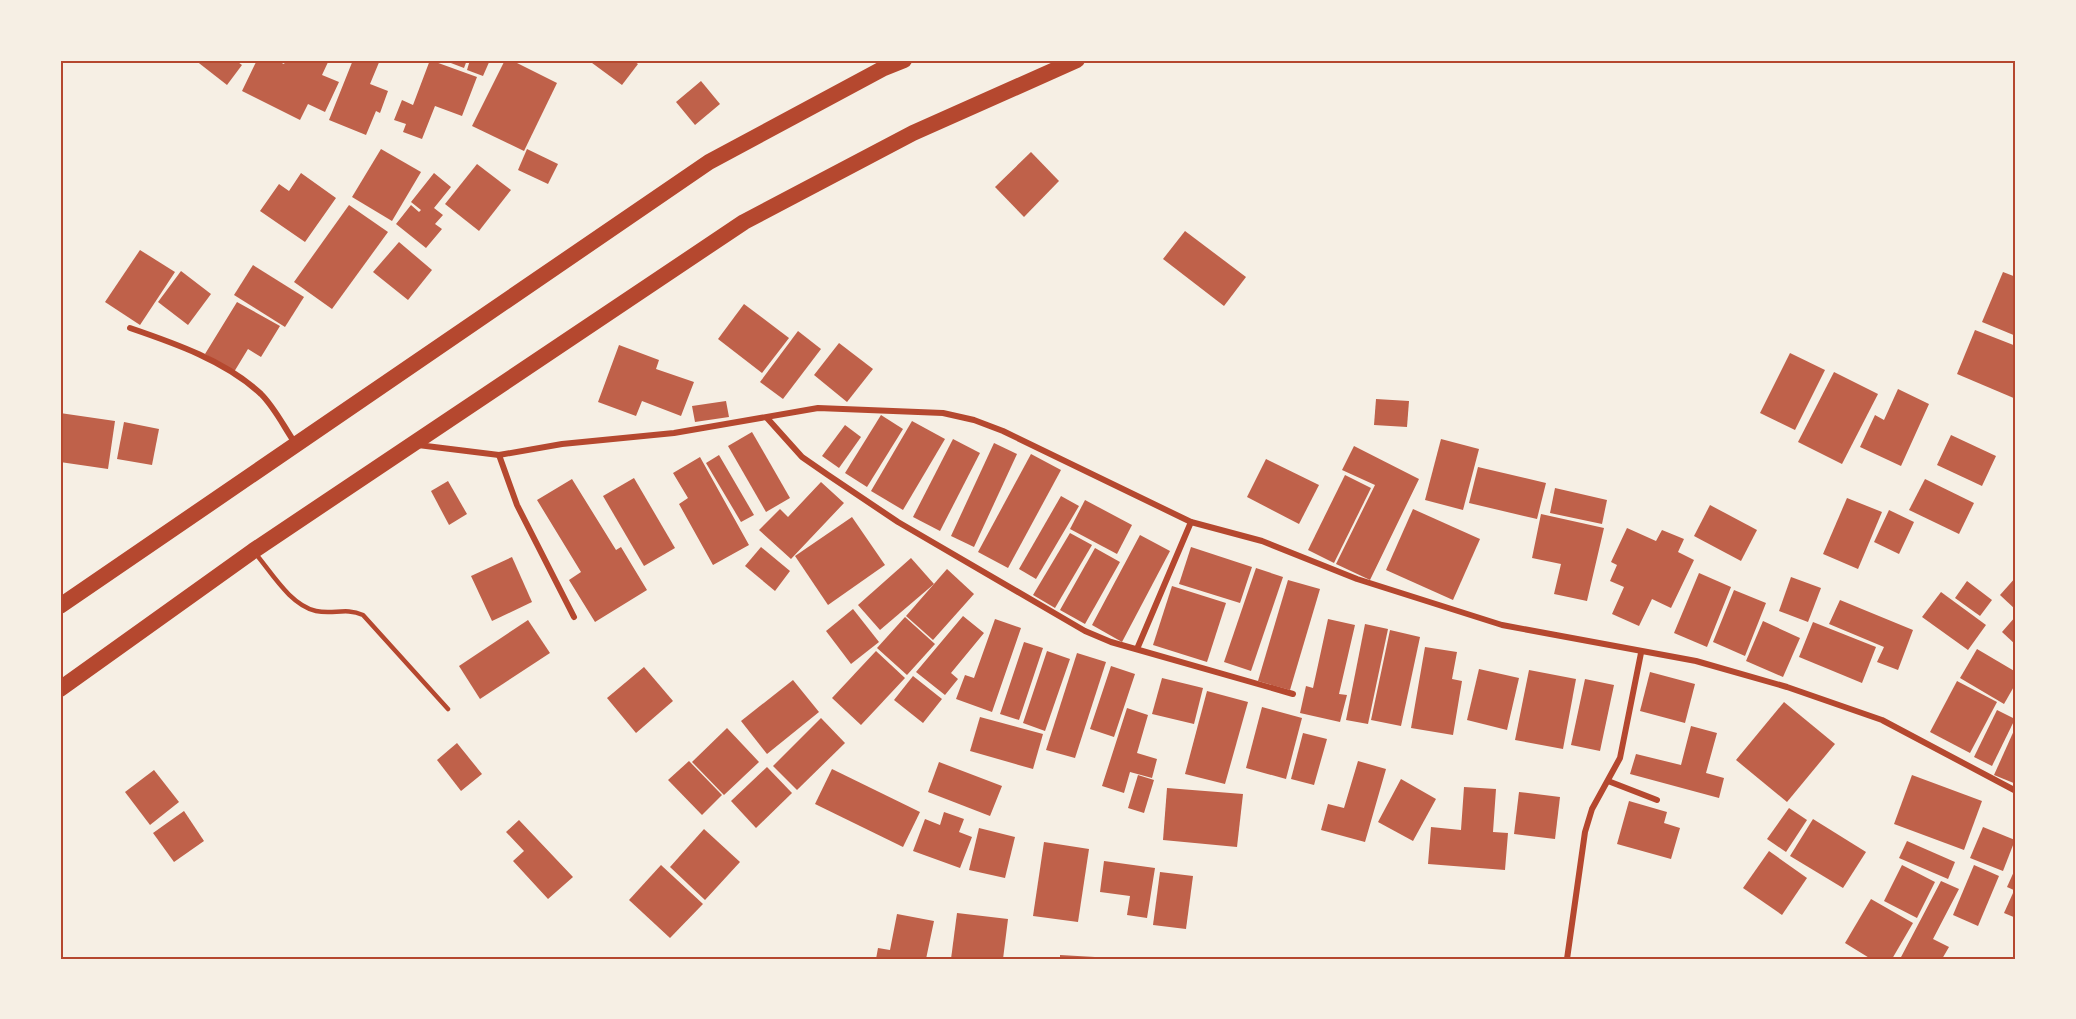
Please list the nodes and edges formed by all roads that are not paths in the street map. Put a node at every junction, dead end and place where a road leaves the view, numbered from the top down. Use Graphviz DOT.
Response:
graph roads {
  1 [pos="904,60"];
  2 [pos="1077,60"];
  3 [pos="130,328"];
  4 [pos="767,418"];
  5 [pos="295,444"];
  6 [pos="411,444"];
  7 [pos="499,455"];
  8 [pos="1191,522"];
  9 [pos="254,551"];
  10 [pos="60,606"];
  11 [pos="574,617"];
  12 [pos="1137,649"];
  13 [pos="1641,653"];
  14 [pos="60,689"];
  15 [pos="1293,694"];
  16 [pos="448,709"];
  17 [pos="1608,782"];
  18 [pos="2016,791"];
  19 [pos="1657,800"];
  20 [pos="1566,959"];
  1 -- 5 [label="highway"];
  2 -- 6 [label="highway"];
  3 -- 5 [label="street"];
  4 -- 7 [label="street"];
  4 -- 8 [label="street"];
  4 -- 12 [label="street"];
  5 -- 10 [label="highway"];
  6 -- 7 [label="street"];
  6 -- 9 [label="highway"];
  7 -- 11 [label="street"];
  8 -- 12 [label="street"];
  8 -- 13 [label="street"];
  9 -- 14 [label="highway"];
  9 -- 16 [label="lane"];
  12 -- 15 [label="street"];
  13 -- 17 [label="street"];
  13 -- 18 [label="street"];
  17 -- 19 [label="street"];
  17 -- 20 [label="street"];
}
